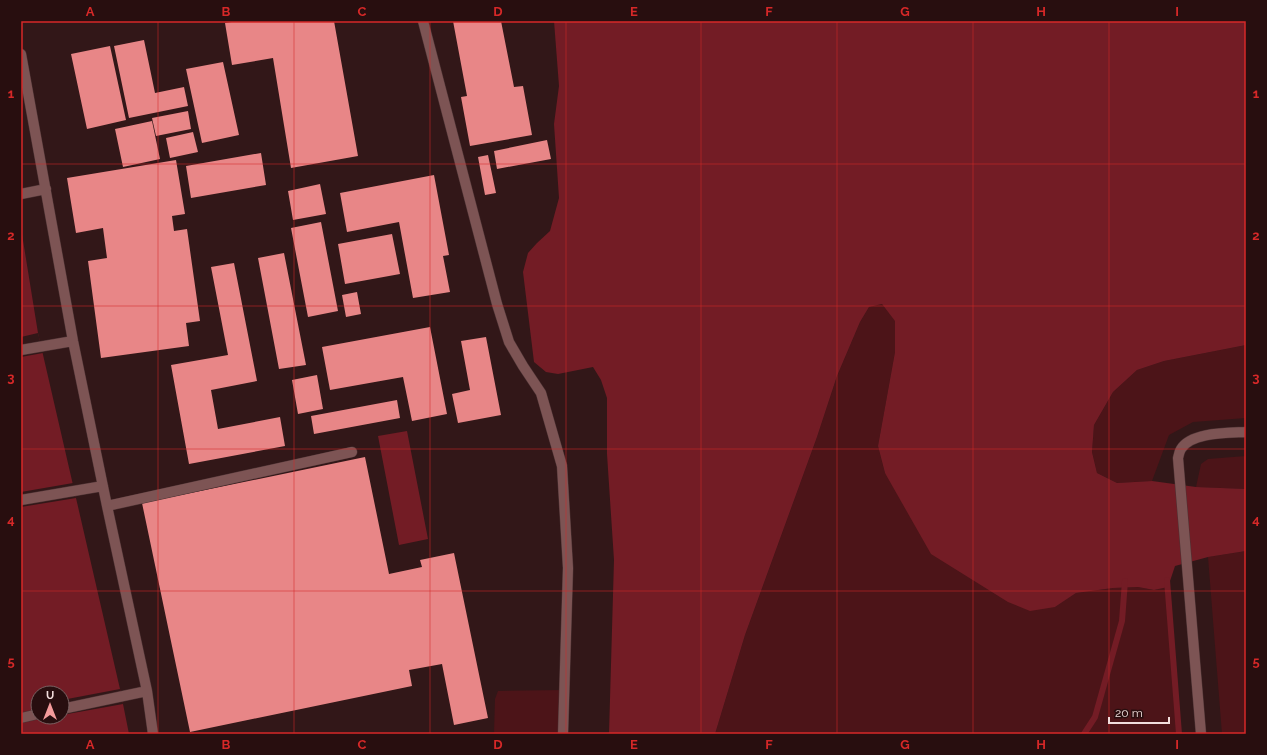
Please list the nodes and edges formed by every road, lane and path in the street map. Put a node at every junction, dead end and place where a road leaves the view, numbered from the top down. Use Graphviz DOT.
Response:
graph roads {
  1 [pos="423,21"];
  2 [pos="21,54"];
  3 [pos="46,189"];
  4 [pos="21,194"];
  5 [pos="73,341"];
  6 [pos="21,350"];
  7 [pos="1246,432"];
  8 [pos="352,452"];
  9 [pos="103,486"];
  10 [pos="21,500"];
  11 [pos="107,506"];
  12 [pos="146,691"];
  13 [pos="70,707"];
  14 [pos="154,734"];
  15 [pos="562,734"];
  16 [pos="1201,734"];
  1 -- 15 [label="street"];
  2 -- 3 [label="street"];
  3 -- 4 [label="street"];
  3 -- 5 [label="street"];
  5 -- 6 [label="street"];
  5 -- 9 [label="street"];
  7 -- 16 [label="street"];
  8 -- 11 [label="street"];
  9 -- 10 [label="street"];
  9 -- 11 [label="street"];
  11 -- 12 [label="street"];
  12 -- 13 [label="street"];
  12 -- 14 [label="street"];
}
